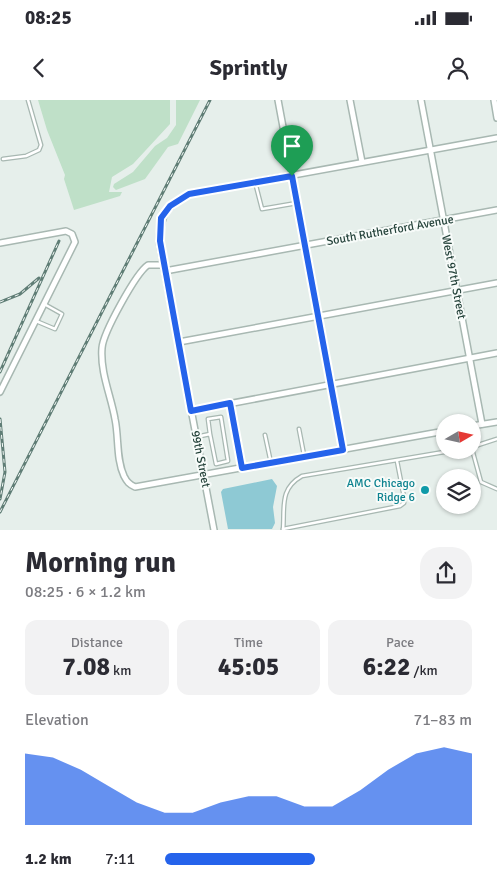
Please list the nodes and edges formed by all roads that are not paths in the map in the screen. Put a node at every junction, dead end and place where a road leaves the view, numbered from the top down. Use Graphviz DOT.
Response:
graph roads {
  1 [pos="28,100"];
  2 [pos="278,100"];
  3 [pos="350,100"];
  4 [pos="422,100"];
  5 [pos="494,100"];
  6 [pos="497,118"];
  7 [pos="497,138"];
  8 [pos="431,150"];
  9 [pos="3,159"];
  10 [pos="362,162"];
  11 [pos="292,176"];
  12 [pos="256,182"];
  13 [pos="297,203"];
  14 [pos="497,210"];
  15 [pos="444,220"];
  16 [pos="0,243"];
  17 [pos="305,246"];
  18 [pos="165,268"];
  19 [pos="497,283"];
  20 [pos="457,290"];
  21 [pos="44,304"];
  22 [pos="318,315"];
  23 [pos="36,321"];
  24 [pos="178,342"];
  25 [pos="497,352"];
  26 [pos="470,358"];
  27 [pos="331,384"];
  28 [pos="0,392"];
  29 [pos="230,403"];
  30 [pos="191,411"];
  31 [pos="497,422"];
  32 [pos="482,424"];
  33 [pos="299,429"];
  34 [pos="436,433"];
  35 [pos="210,434"];
  36 [pos="265,435"];
  37 [pos="196,437"];
  38 [pos="497,439"];
  39 [pos="481,445"];
  40 [pos="343,450"];
  41 [pos="436,454"];
  42 [pos="305,457"];
  43 [pos="475,459"];
  44 [pos="397,461"];
  45 [pos="271,463"];
  46 [pos="242,468"];
  47 [pos="204,475"];
  48 [pos="497,489"];
  49 [pos="283,529"];
  50 [pos="214,530"];
  1 -- 9 [label="lane"];
  2 -- 11 [label="street"];
  3 -- 10 [label="street"];
  4 -- 8 [label="street, West 97th Street"];
  5 -- 6 [label="street"];
  7 -- 8 [label="street"];
  8 -- 10 [label="street"];
  8 -- 15 [label="street, West 97th Street"];
  10 -- 11 [label="street"];
  11 -- 12 [label="street"];
  11 -- 13 [label="street"];
  12 -- 13 [label="lane"];
  12 -- 18 [label="street, 99th Street"];
  13 -- 17 [label="street"];
  14 -- 15 [label="street, South Rutherford Avenue"];
  15 -- 17 [label="street, South Rutherford Avenue"];
  15 -- 20 [label="street, West 97th Street"];
  16 -- 21 [label="street"];
  17 -- 18 [label="street, South Rutherford Avenue"];
  17 -- 22 [label="street"];
  18 -- 24 [label="street, 99th Street"];
  18 -- 47 [label="street, South Rutherford Avenue"];
  19 -- 20 [label="street"];
  20 -- 22 [label="street"];
  20 -- 26 [label="street, West 97th Street"];
  21 -- 23 [label="street"];
  21 -- 23 [label="lane"];
  22 -- 24 [label="street"];
  22 -- 27 [label="street"];
  23 -- 28 [label="street"];
  24 -- 30 [label="street, 99th Street"];
  25 -- 26 [label="street"];
  26 -- 27 [label="street"];
  26 -- 32 [label="street, West 97th Street"];
  27 -- 29 [label="street"];
  27 -- 40 [label="street"];
  29 -- 30 [label="street"];
  29 -- 46 [label="lane"];
  30 -- 37 [label="street, 99th Street"];
  31 -- 32 [label="street"];
  33 -- 42 [label="lane"];
  34 -- 40 [label="street"];
  35 -- 35 [label="lane"];
  35 -- 37 [label="lane"];
  36 -- 45 [label="lane"];
  37 -- 47 [label="street, 99th Street"];
  38 -- 39 [label="lane"];
  40 -- 42 [label="street"];
  41 -- 44 [label="lane"];
  42 -- 45 [label="street"];
  43 -- 48 [label="lane"];
  44 -- 49 [label="lane"];
  44 -- 49 [label="lane"];
  45 -- 46 [label="street"];
  46 -- 47 [label="street"];
  47 -- 50 [label="street, 99th Street"];
}
